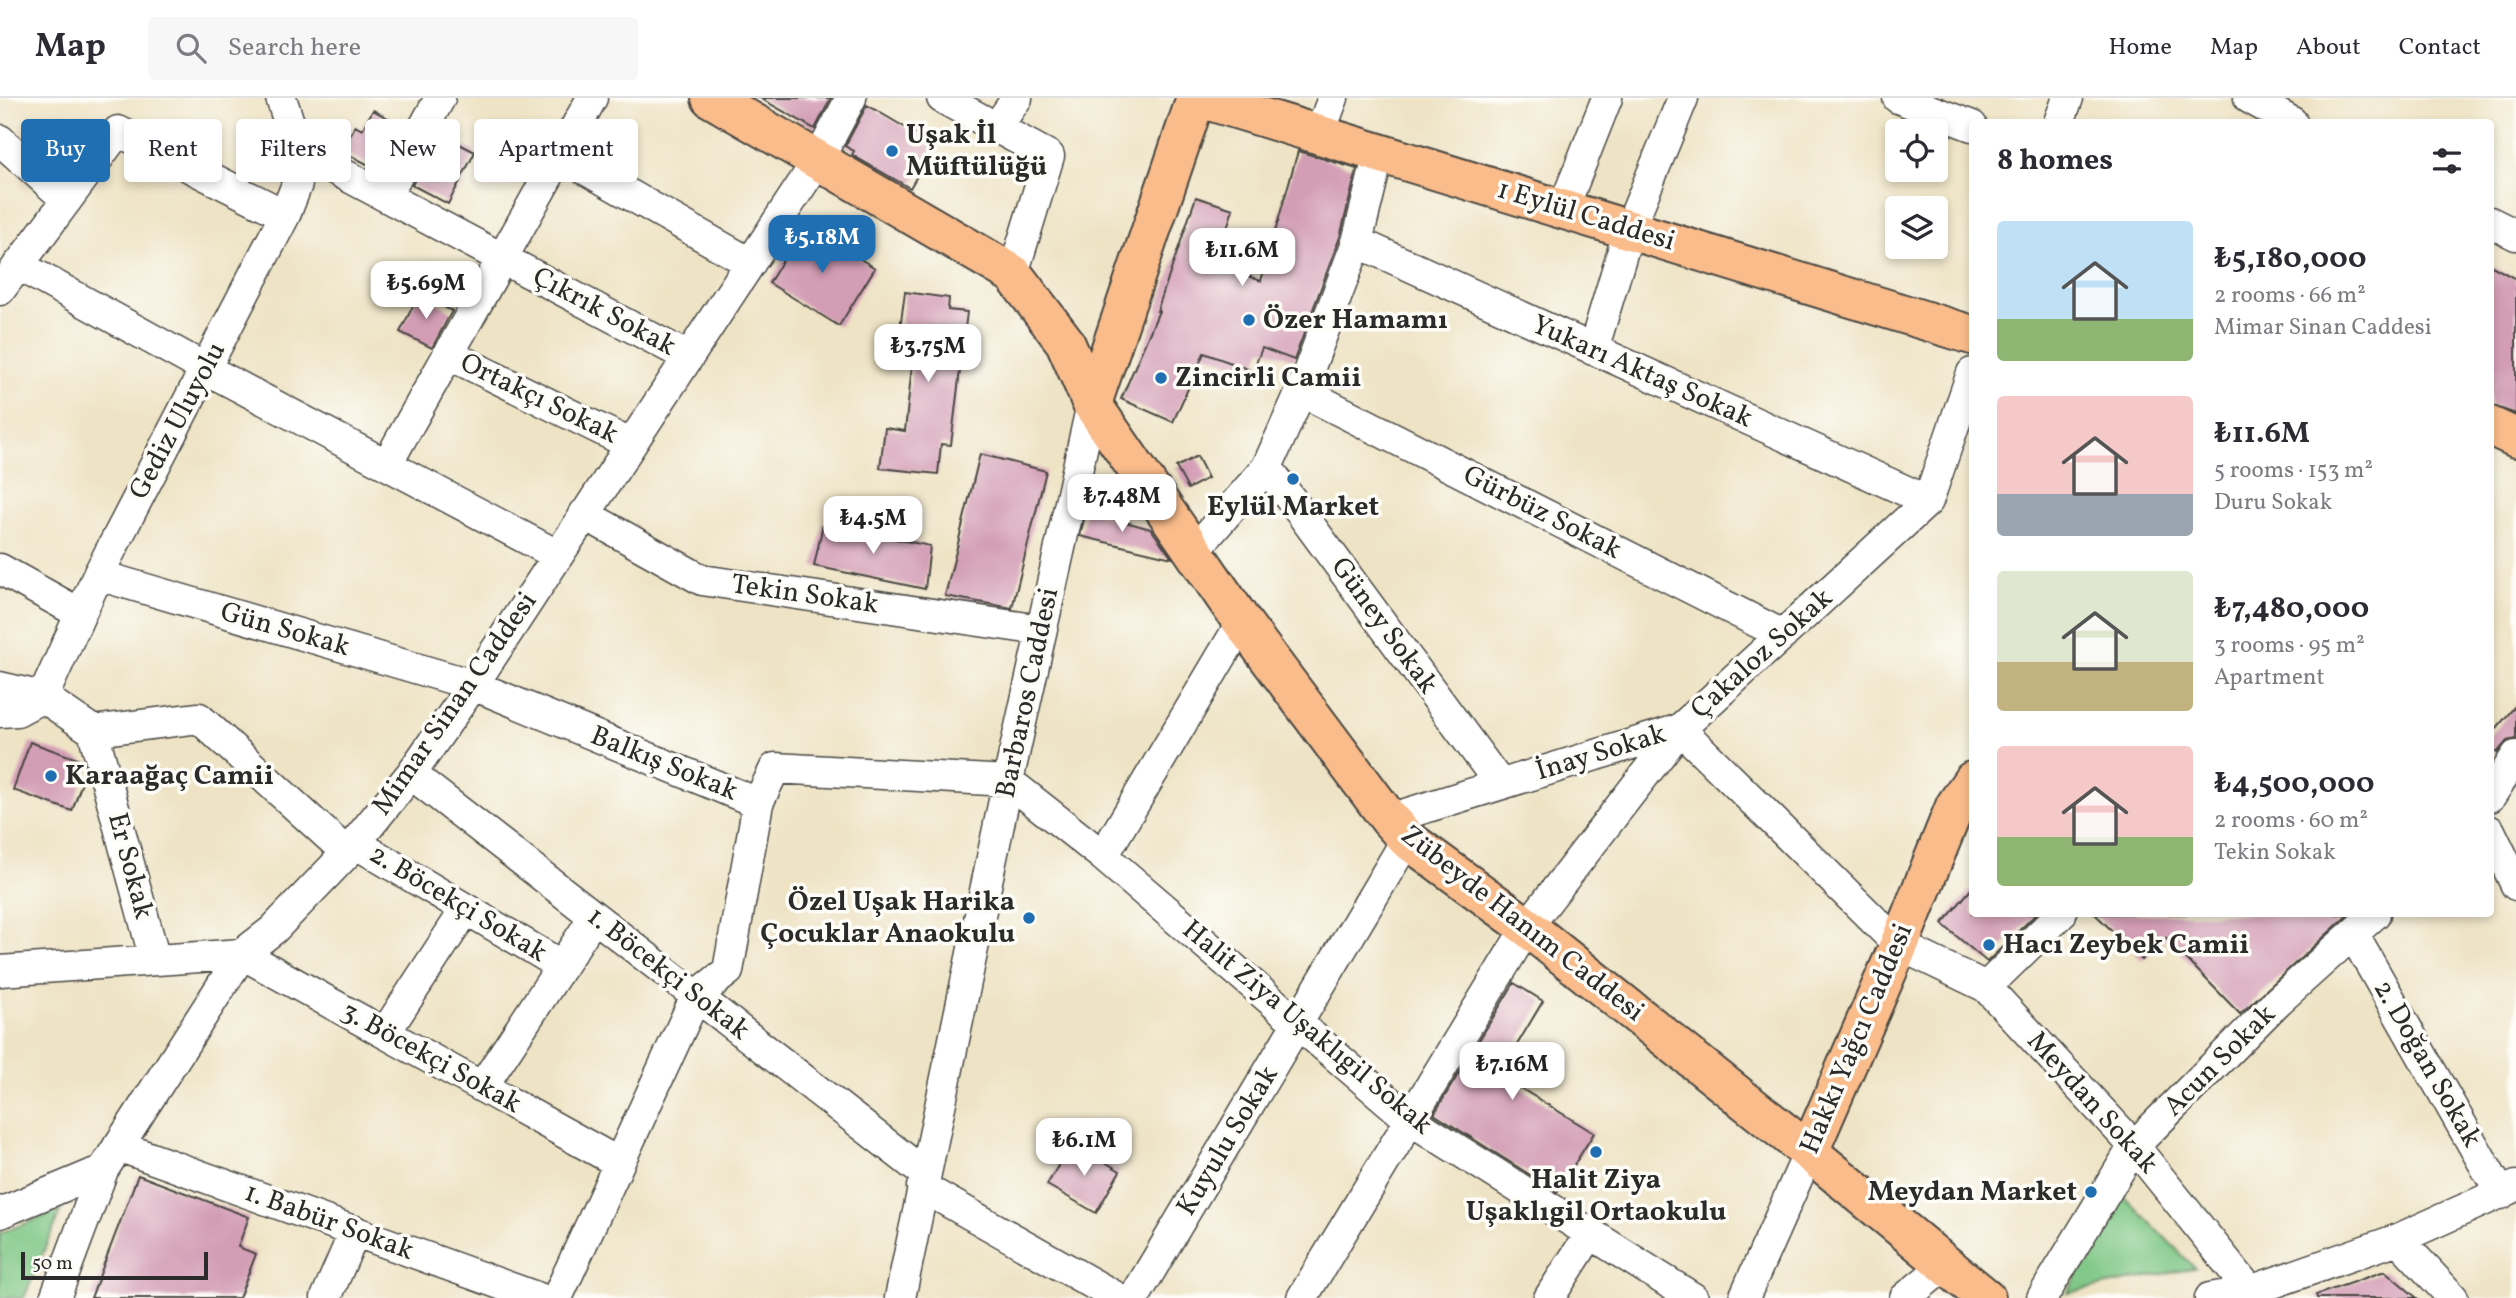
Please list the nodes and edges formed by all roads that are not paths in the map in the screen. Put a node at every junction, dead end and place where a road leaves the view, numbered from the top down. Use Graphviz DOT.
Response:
graph roads {
  1 [pos="281,98"];
  2 [pos="440,98"];
  3 [pos="592,98"];
  4 [pos="711,98"];
  5 [pos="851,98"];
  6 [pos="942,98"];
  7 [pos="1017,98"];
  8 [pos="1198,98"];
  9 [pos="1333,98"];
  10 [pos="1607,98"];
  11 [pos="1683,98"];
  12 [pos="1898,98"];
  13 [pos="2068,98"];
  14 [pos="2249,98"];
  15 [pos="288,119"];
  16 [pos="580,119"];
  17 [pos="2060,119"];
  18 [pos="2287,119"];
  19 [pos="1969,125"];
  20 [pos="997,127"];
  21 [pos="1319,135"];
  22 [pos="0,140"];
  23 [pos="1379,153"];
  24 [pos="818,160"];
  25 [pos="351,178"];
  26 [pos="297,182"];
  27 [pos="545,182"];
  28 [pos="608,182"];
  29 [pos="386,196"];
  30 [pos="67,200"];
  31 [pos="1563,209"];
  32 [pos="285,215"];
  33 [pos="2494,224"];
  34 [pos="1629,230"];
  35 [pos="2516,235"];
  36 [pos="1357,242"];
  37 [pos="502,258"];
  38 [pos="750,263"];
  39 [pos="18,265"];
  40 [pos="1013,274"];
  41 [pos="0,290"];
  42 [pos="1969,334"];
  43 [pos="1593,350"];
  44 [pos="449,354"];
  45 [pos="688,357"];
  46 [pos="206,369"];
  47 [pos="1969,382"];
  48 [pos="1301,391"];
  49 [pos="1092,404"];
  50 [pos="2494,428"];
  51 [pos="2516,438"];
  52 [pos="630,444"];
  53 [pos="387,464"];
  54 [pos="1267,467"];
  55 [pos="1928,501"];
  56 [pos="584,514"];
  57 [pos="1194,551"];
  58 [pos="557,555"];
  59 [pos="0,569"];
  60 [pos="98,575"];
  61 [pos="79,613"];
  62 [pos="1242,622"];
  63 [pos="1041,630"];
  64 [pos="1783,635"];
  65 [pos="473,685"];
  66 [pos="0,687"];
  67 [pos="43,697"];
  68 [pos="0,712"];
  69 [pos="1680,729"];
  70 [pos="93,731"];
  71 [pos="2516,756"];
  72 [pos="411,774"];
  73 [pos="1008,780"];
  74 [pos="1500,784"];
  75 [pos="1969,785"];
  76 [pos="2494,791"];
  77 [pos="758,803"];
  78 [pos="1398,829"];
  79 [pos="2494,839"];
  80 [pos="351,848"];
  81 [pos="1103,856"];
  82 [pos="2516,885"];
  83 [pos="467,909"];
  84 [pos="594,917"];
  85 [pos="2058,917"];
  86 [pos="2372,917"];
  87 [pos="1527,927"];
  88 [pos="2353,934"];
  89 [pos="1899,945"];
  90 [pos="242,954"];
  91 [pos="155,960"];
  92 [pos="562,966"];
  93 [pos="0,971"];
  94 [pos="1986,986"];
  95 [pos="696,996"];
  96 [pos="1298,1022"];
  97 [pos="385,1033"];
  98 [pos="482,1087"];
  99 [pos="1409,1119"];
  100 [pos="2134,1146"];
  101 [pos="1809,1152"];
  102 [pos="111,1158"];
  103 [pos="619,1163"];
  104 [pos="923,1181"];
  105 [pos="2508,1190"];
  106 [pos="0,1213"];
  107 [pos="355,1231"];
  108 [pos="1590,1234"];
  109 [pos="2398,1239"];
  110 [pos="1945,1265"];
  111 [pos="502,1292"];
  112 [pos="2253,1295"];
  113 [pos="57,1297"];
  114 [pos="326,1298"];
  115 [pos="539,1298"];
  116 [pos="557,1298"];
  117 [pos="900,1298"];
  118 [pos="1118,1298"];
  119 [pos="1134,1298"];
  120 [pos="1301,1298"];
  121 [pos="1549,1298"];
  122 [pos="1693,1298"];
  123 [pos="1744,1298"];
  124 [pos="1905,1298"];
  125 [pos="1986,1298"];
  126 [pos="2042,1298"];
  127 [pos="2210,1298"];
  128 [pos="2454,1298"];
  1 -- 15 [label="street, Gediz Uluyolu"];
  2 -- 29 [label="street"];
  3 -- 16 [label="street"];
  4 -- 24 [label="main road"];
  5 -- 24 [label="street, Mimar Sinan Caddesi"];
  6 -- 20 [label="street"];
  7 -- 20 [label="street"];
  8 -- 21 [label="main road, 1 Eylül Caddesi"];
  8 -- 49 [label="main road, Barbaros Caddesi"];
  9 -- 21 [label="street"];
  10 -- 31 [label="street"];
  11 -- 34 [label="street"];
  12 -- 19 [label="street"];
  13 -- 17 [label="street"];
  14 -- 18 [label="street"];
  20 -- 40 [label="street"];
  21 -- 23 [label="main road, 1 Eylül Caddesi"];
  22 -- 30 [label="street"];
  23 -- 31 [label="main road, 1 Eylül Caddesi"];
  23 -- 36 [label="street"];
  24 -- 38 [label="street, Mimar Sinan Caddesi"];
  24 -- 40 [label="main road"];
  25 -- 29 [label="street, Çıkrık Sokak"];
  26 -- 32 [label="street, Gediz Uluyolu"];
  27 -- 37 [label="street"];
  28 -- 38 [label="street"];
  29 -- 37 [label="street, Çıkrık Sokak"];
  30 -- 32 [label="street"];
  30 -- 39 [label="street"];
  31 -- 34 [label="main road, 1 Eylül Caddesi"];
  32 -- 46 [label="street, Gediz Uluyolu"];
  33 -- 35 [label="street"];
  34 -- 42 [label="main road, 1 Eylül Caddesi"];
  34 -- 43 [label="street"];
  36 -- 43 [label="street, Yukarı Aktaş Sokak"];
  36 -- 48 [label="street"];
  37 -- 44 [label="street"];
  37 -- 45 [label="street, Çıkrık Sokak"];
  38 -- 45 [label="street, Mimar Sinan Caddesi"];
  39 -- 41 [label="street"];
  39 -- 46 [label="street"];
  40 -- 49 [label="main road, Zübeyde Hanım Caddesi"];
  43 -- 55 [label="street, Yukarı Aktaş Sokak"];
  44 -- 52 [label="street, Ortakçı Sokak"];
  44 -- 53 [label="street"];
  45 -- 52 [label="street, Mimar Sinan Caddesi"];
  46 -- 53 [label="street"];
  46 -- 60 [label="street, Gediz Uluyolu"];
  47 -- 55 [label="street, Çakaloz Sokak"];
  48 -- 54 [label="street"];
  48 -- 64 [label="street, Gürbüz Sokak"];
  49 -- 57 [label="main road, Zübeyde Hanım Caddesi"];
  49 -- 63 [label="street, Barbaros Caddesi"];
  50 -- 51 [label="main road"];
  52 -- 56 [label="street, Mimar Sinan Caddesi"];
  53 -- 58 [label="street"];
  54 -- 57 [label="street"];
  54 -- 74 [label="street, Güney Sokak"];
  55 -- 64 [label="street, Çakaloz Sokak"];
  56 -- 58 [label="street, Mimar Sinan Caddesi"];
  56 -- 63 [label="street, Tekin Sokak"];
  57 -- 62 [label="main road, Zübeyde Hanım Caddesi"];
  58 -- 65 [label="street, Mimar Sinan Caddesi"];
  59 -- 61 [label="street"];
  60 -- 61 [label="street, Gediz Uluyolu"];
  60 -- 65 [label="street, Gün Sokak"];
  61 -- 67 [label="street, Gediz Uluyolu"];
  62 -- 78 [label="main road, Zübeyde Hanım Caddesi"];
  62 -- 81 [label="street"];
  63 -- 73 [label="street, Barbaros Caddesi"];
  64 -- 69 [label="street, Çakaloz Sokak"];
  65 -- 72 [label="street, Mimar Sinan Caddesi"];
  65 -- 77 [label="street, Balkış Sokak"];
  66 -- 67 [label="street"];
  67 -- 68 [label="street"];
  67 -- 70 [label="street"];
  69 -- 74 [label="street, İnay Sokak"];
  69 -- 87 [label="street, Çakaloz Sokak"];
  69 -- 89 [label="street, İnay Sokak"];
  70 -- 80 [label="street, 2. Böcekçi Sokak"];
  70 -- 91 [label="street, Er Sokak"];
  71 -- 76 [label="street"];
  72 -- 80 [label="street, Mimar Sinan Caddesi"];
  72 -- 84 [label="street, 1. Böcekçi Sokak"];
  73 -- 77 [label="street, Balkış Sokak"];
  73 -- 81 [label="street, Halit Ziya Uşaklıgil Sokak"];
  73 -- 104 [label="street, Barbaros Caddesi"];
  74 -- 78 [label="street, İnay Sokak"];
  75 -- 89 [label="main road, Hakkı Yağcı Caddesi"];
  77 -- 95 [label="street"];
  78 -- 87 [label="main road, Zübeyde Hanım Caddesi"];
  78 -- 96 [label="street, Kuyulu Sokak"];
  79 -- 82 [label="street"];
  80 -- 83 [label="street, 2. Böcekçi Sokak"];
  80 -- 90 [label="street, Mimar Sinan Caddesi"];
  81 -- 96 [label="street, Halit Ziya Uşaklıgil Sokak"];
  83 -- 92 [label="street, 2. Böcekçi Sokak"];
  83 -- 97 [label="street"];
  84 -- 92 [label="street"];
  84 -- 95 [label="street, 1. Böcekçi Sokak"];
  85 -- 94 [label="street"];
  86 -- 88 [label="street, Acun Sokak"];
  87 -- 99 [label="street, Çakaloz Sokak"];
  87 -- 101 [label="main road, Zübeyde Hanım Caddesi"];
  88 -- 100 [label="street, Acun Sokak"];
  88 -- 105 [label="street, 2. Doğan Sokak"];
  89 -- 94 [label="street, Meydan Sokak"];
  89 -- 101 [label="main road, Hakkı Yağcı Caddesi"];
  90 -- 91 [label="street"];
  90 -- 97 [label="street, 3. Böcekçi Sokak"];
  90 -- 102 [label="street, Mimar Sinan Caddesi"];
  91 -- 93 [label="street"];
  92 -- 98 [label="street"];
  94 -- 100 [label="street, Meydan Sokak"];
  95 -- 103 [label="street"];
  95 -- 104 [label="street, 1. Böcekçi Sokak"];
  96 -- 99 [label="street, Halit Ziya Uşaklıgil Sokak"];
  96 -- 119 [label="street, Kuyulu Sokak"];
  97 -- 98 [label="street, 3. Böcekçi Sokak"];
  98 -- 103 [label="street, 3. Böcekçi Sokak"];
  99 -- 108 [label="street, Halit Ziya Uşaklıgil Sokak"];
  99 -- 120 [label="street, Çakaloz Sokak"];
  100 -- 112 [label="street, Meydan Sokak"];
  100 -- 126 [label="street, Acun Sokak"];
  101 -- 110 [label="main road, Zübeyde Hanım Caddesi"];
  101 -- 123 [label="street, Hakkı Yağcı Caddesi"];
  102 -- 106 [label="street"];
  102 -- 107 [label="street, 1. Babür Sokak"];
  102 -- 113 [label="street, Mimar Sinan Caddesi"];
  103 -- 116 [label="street"];
  104 -- 117 [label="street, Barbaros Caddesi"];
  104 -- 118 [label="street, 1. Böcekçi Sokak"];
  105 -- 109 [label="street"];
  107 -- 111 [label="street, 1. Babür Sokak"];
  107 -- 114 [label="street"];
  108 -- 121 [label="street"];
  108 -- 122 [label="street, Halit Ziya Uşaklıgil Sokak"];
  109 -- 112 [label="street"];
  109 -- 128 [label="street"];
  110 -- 124 [label="street"];
  110 -- 125 [label="main road, Zübeyde Hanım Caddesi"];
  111 -- 115 [label="street, 1. Babür Sokak"];
  112 -- 127 [label="street"];
}
